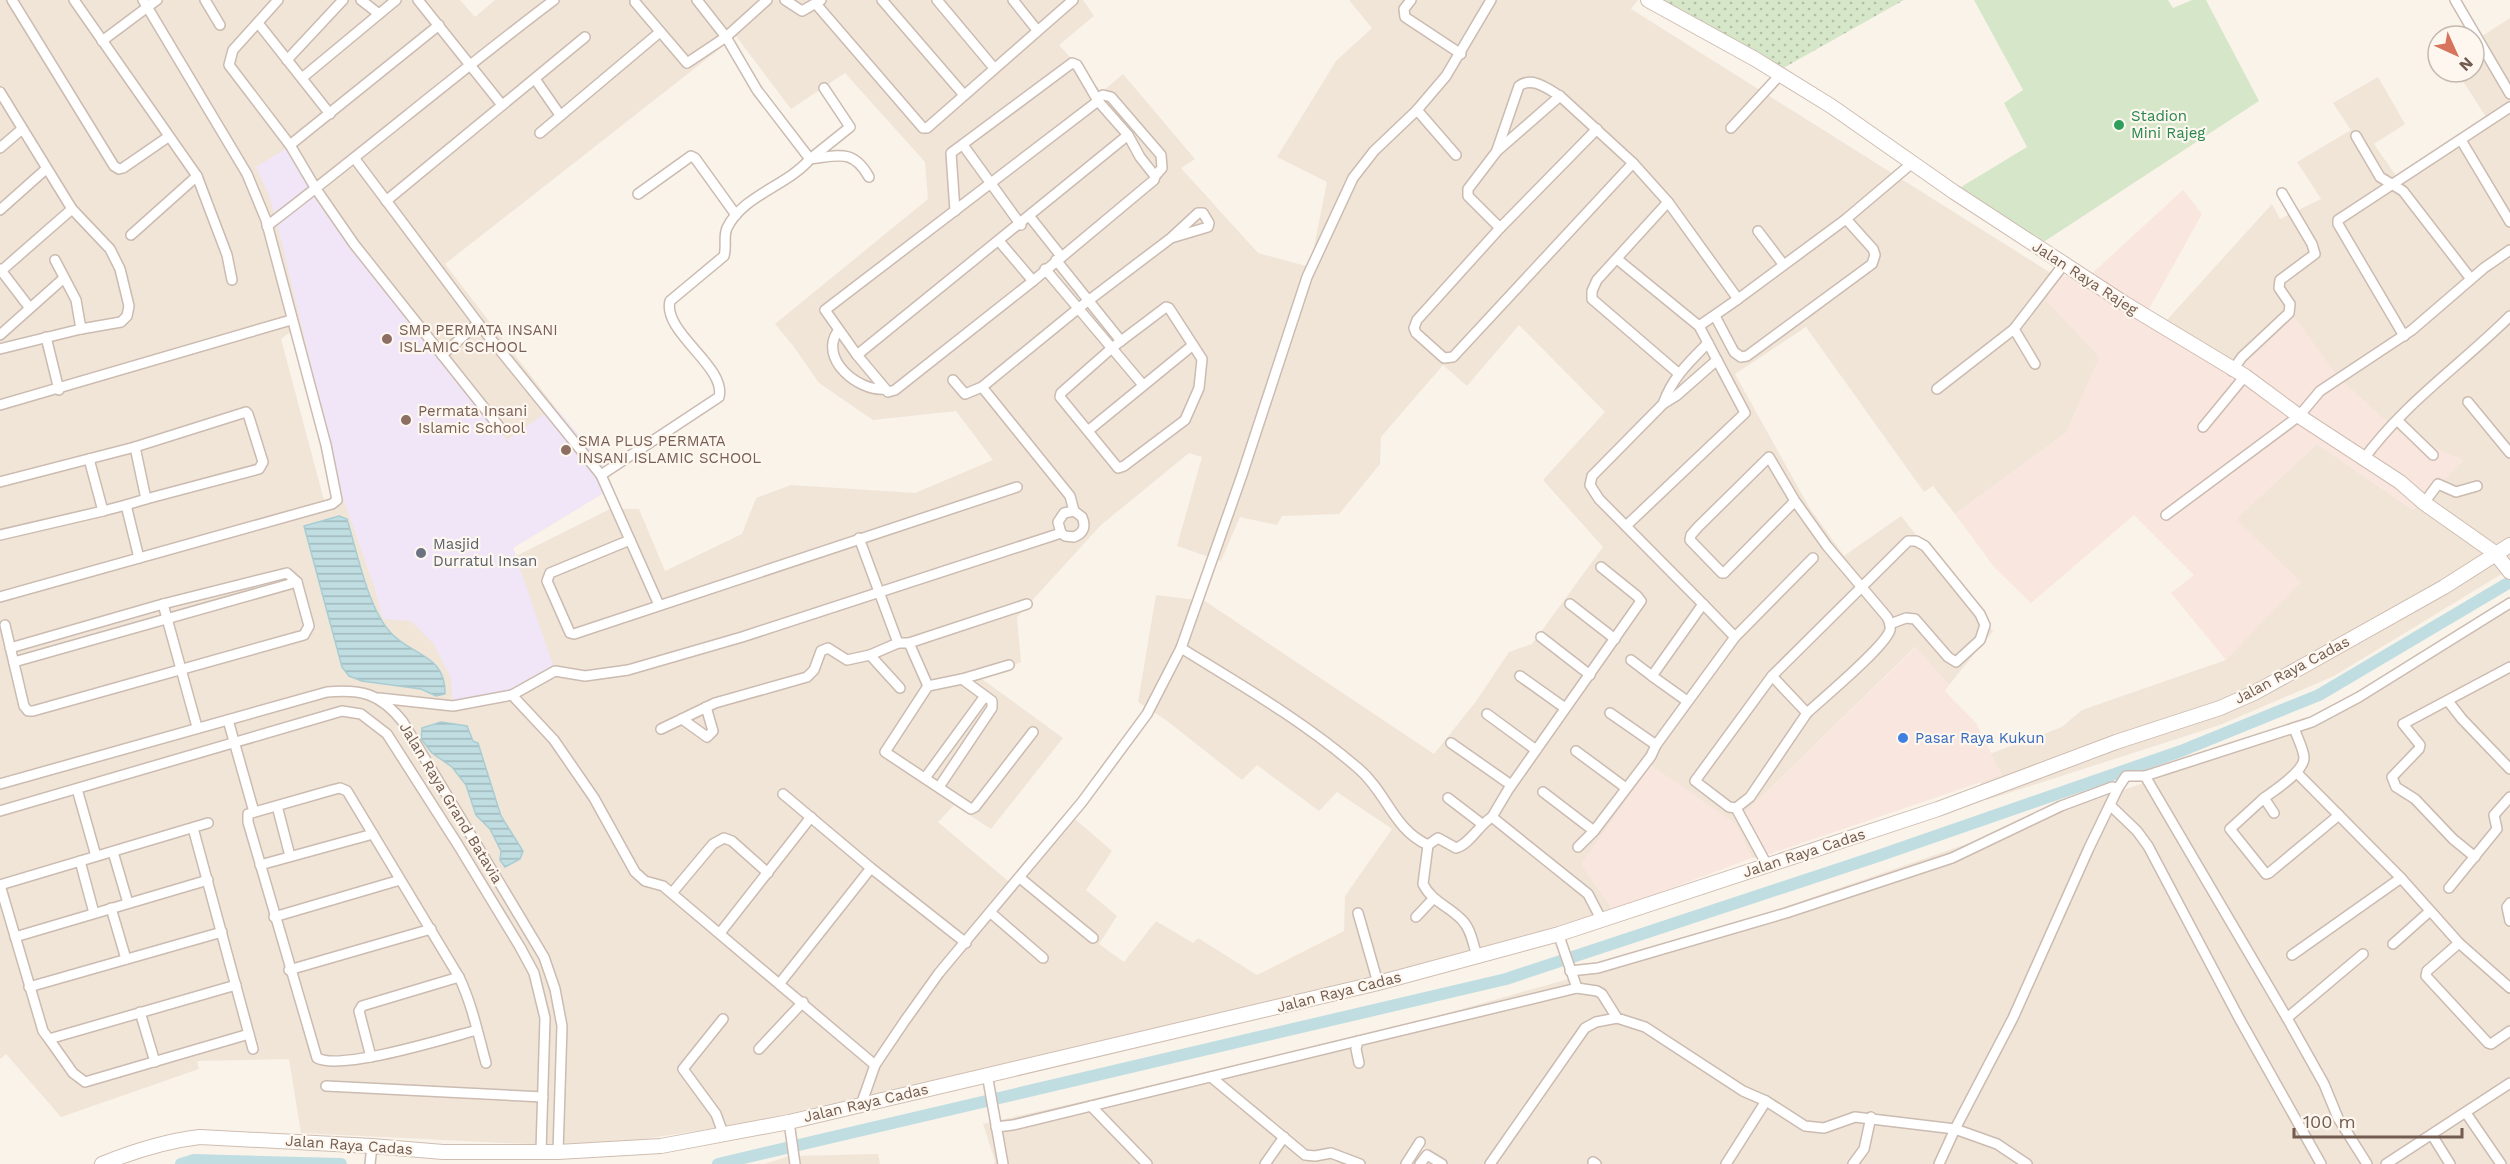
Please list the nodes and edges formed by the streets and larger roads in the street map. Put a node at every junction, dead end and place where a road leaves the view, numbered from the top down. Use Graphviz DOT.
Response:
graph roads {
  1 [pos="12,0"];
  2 [pos="74,0"];
  3 [pos="156,0"];
  4 [pos="278,0"];
  5 [pos="343,0"];
  6 [pos="362,0"];
  7 [pos="396,0"];
  8 [pos="418,0"];
  9 [pos="554,0"];
  10 [pos="697,0"];
  11 [pos="767,0"];
  12 [pos="785,0"];
  13 [pos="882,0"];
  14 [pos="937,0"];
  15 [pos="1013,0"];
  16 [pos="1073,0"];
  17 [pos="1411,0"];
  18 [pos="1491,0"];
  19 [pos="1648,0"];
  20 [pos="2455,0"];
  21 [pos="209,2"];
  22 [pos="635,2"];
  23 [pos="818,2"];
  24 [pos="145,3"];
  25 [pos="379,14"];
  26 [pos="258,23"];
  27 [pos="220,25"];
  28 [pos="439,25"];
  29 [pos="1037,30"];
  30 [pos="660,32"];
  31 [pos="726,36"];
  32 [pos="585,38"];
  33 [pos="102,41"];
  34 [pos="1461,54"];
  35 [pos="287,60"];
  36 [pos="469,65"];
  37 [pos="994,68"];
  38 [pos="1779,76"];
  39 [pos="302,78"];
  40 [pos="535,79"];
  41 [pos="824,88"];
  42 [pos="0,92"];
  43 [pos="2510,94"];
  44 [pos="964,95"];
  45 [pos="1560,96"];
  46 [pos="1098,100"];
  47 [pos="502,105"];
  48 [pos="2510,107"];
  49 [pos="1417,110"];
  50 [pos="330,114"];
  51 [pos="560,115"];
  52 [pos="1731,128"];
  53 [pos="1597,129"];
  54 [pos="21,130"];
  55 [pos="540,133"];
  56 [pos="1128,135"];
  57 [pos="2356,136"];
  58 [pos="168,137"];
  59 [pos="2461,140"];
  60 [pos="290,145"];
  61 [pos="963,145"];
  62 [pos="0,148"];
  63 [pos="1497,151"];
  64 [pos="1456,155"];
  65 [pos="355,159"];
  66 [pos="810,159"];
  67 [pos="1633,163"];
  68 [pos="1911,164"];
  69 [pos="46,169"];
  70 [pos="196,176"];
  71 [pos="1155,176"];
  72 [pos="868,177"];
  73 [pos="992,184"];
  74 [pos="2393,184"];
  75 [pos="316,189"];
  76 [pos="2282,193"];
  77 [pos="638,194"];
  78 [pos="386,201"];
  79 [pos="1668,202"];
  80 [pos="72,209"];
  81 [pos="0,210"];
  82 [pos="956,211"];
  83 [pos="736,215"];
  84 [pos="1030,217"];
  85 [pos="1846,219"];
  86 [pos="2510,222"];
  87 [pos="267,225"];
  88 [pos="1021,225"];
  89 [pos="1500,228"];
  90 [pos="1758,231"];
  91 [pos="131,235"];
  92 [pos="1171,238"];
  93 [pos="999,241"];
  94 [pos="2510,249"];
  95 [pos="1059,258"];
  96 [pos="1617,259"];
  97 [pos="55,260"];
  98 [pos="1783,264"];
  99 [pos="2064,264"];
  100 [pos="1,270"];
  101 [pos="1045,270"];
  102 [pos="64,278"];
  103 [pos="2471,279"];
  104 [pos="232,280"];
  105 [pos="1033,281"];
  106 [pos="1738,299"];
  107 [pos="1090,300"];
  108 [pos="29,307"];
  109 [pos="1080,308"];
  110 [pos="1715,316"];
  111 [pos="2510,316"];
  112 [pos="291,320"];
  113 [pos="478,323"];
  114 [pos="1699,326"];
  115 [pos="81,328"];
  116 [pos="2014,329"];
  117 [pos="838,331"];
  118 [pos="0,335"];
  119 [pos="2404,336"];
  120 [pos="46,337"];
  121 [pos="1121,341"];
  122 [pos="1708,343"];
  123 [pos="1193,345"];
  124 [pos="1113,347"];
  125 [pos="0,349"];
  126 [pos="442,355"];
  127 [pos="857,355"];
  128 [pos="1717,360"];
  129 [pos="2035,363"];
  130 [pos="1678,373"];
  131 [pos="2238,374"];
  132 [pos="953,380"];
  133 [pos="1143,385"];
  134 [pos="982,387"];
  135 [pos="885,389"];
  136 [pos="1937,389"];
  137 [pos="59,390"];
  138 [pos="2468,402"];
  139 [pos="1663,404"];
  140 [pos="0,405"];
  141 [pos="2299,416"];
  142 [pos="2398,421"];
  143 [pos="2203,426"];
  144 [pos="501,429"];
  145 [pos="1089,430"];
  146 [pos="135,447"];
  147 [pos="2510,453"];
  148 [pos="2433,455"];
  149 [pos="89,459"];
  150 [pos="2364,460"];
  151 [pos="601,475"];
  152 [pos="0,482"];
  153 [pos="2477,486"];
  154 [pos="1017,487"];
  155 [pos="146,500"];
  156 [pos="1795,501"];
  157 [pos="2424,503"];
  158 [pos="126,505"];
  159 [pos="103,511"];
  160 [pos="1074,511"];
  161 [pos="2166,515"];
  162 [pos="1626,526"];
  163 [pos="1061,532"];
  164 [pos="0,535"];
  165 [pos="860,538"];
  166 [pos="630,540"];
  167 [pos="2510,545"];
  168 [pos="2495,553"];
  169 [pos="139,558"];
  170 [pos="1813,558"];
  171 [pos="1601,567"];
  172 [pos="2507,568"];
  173 [pos="297,582"];
  174 [pos="1863,586"];
  175 [pos="880,592"];
  176 [pos="0,597"];
  177 [pos="2510,603"];
  178 [pos="163,604"];
  179 [pos="1027,604"];
  180 [pos="1570,604"];
  181 [pos="1703,604"];
  182 [pos="659,605"];
  183 [pos="167,619"];
  184 [pos="1890,624"];
  185 [pos="5,625"];
  186 [pos="1541,637"];
  187 [pos="1735,637"];
  188 [pos="1615,639"];
  189 [pos="904,643"];
  190 [pos="10,648"];
  191 [pos="1181,648"];
  192 [pos="870,655"];
  193 [pos="1631,660"];
  194 [pos="14,662"];
  195 [pos="1009,665"];
  196 [pos="2510,668"];
  197 [pos="181,670"];
  198 [pos="1590,675"];
  199 [pos="1520,676"];
  200 [pos="1652,676"];
  201 [pos="1772,676"];
  202 [pos="962,680"];
  203 [pos="928,686"];
  204 [pos="900,688"];
  205 [pos="512,695"];
  206 [pos="985,696"];
  207 [pos="375,697"];
  208 [pos="2448,700"];
  209 [pos="1687,701"];
  210 [pos="706,707"];
  211 [pos="1565,708"];
  212 [pos="1610,713"];
  213 [pos="1807,713"];
  214 [pos="1487,714"];
  215 [pos="682,719"];
  216 [pos="228,720"];
  217 [pos="197,727"];
  218 [pos="2294,728"];
  219 [pos="661,729"];
  220 [pos="1033,732"];
  221 [pos="413,741"];
  222 [pos="234,742"];
  223 [pos="1451,743"];
  224 [pos="1656,745"];
  225 [pos="397,750"];
  226 [pos="1536,750"];
  227 [pos="1576,751"];
  228 [pos="2510,769"];
  229 [pos="2297,772"];
  230 [pos="2145,776"];
  231 [pos="925,778"];
  232 [pos="2121,783"];
  233 [pos="0,784"];
  234 [pos="1511,785"];
  235 [pos="939,787"];
  236 [pos="1626,788"];
  237 [pos="77,789"];
  238 [pos="1543,792"];
  239 [pos="783,794"];
  240 [pos="2510,797"];
  241 [pos="1448,798"];
  242 [pos="2264,798"];
  243 [pos="2110,805"];
  244 [pos="277,806"];
  245 [pos="1736,808"];
  246 [pos="0,811"];
  247 [pos="254,812"];
  248 [pos="2274,813"];
  249 [pos="2339,815"];
  250 [pos="811,817"];
  251 [pos="1492,817"];
  252 [pos="208,823"];
  253 [pos="1482,824"];
  254 [pos="193,828"];
  255 [pos="1594,831"];
  256 [pos="373,834"];
  257 [pos="1428,846"];
  258 [pos="1578,847"];
  259 [pos="113,852"];
  260 [pos="96,856"];
  261 [pos="290,856"];
  262 [pos="2475,856"];
  263 [pos="80,861"];
  264 [pos="260,865"];
  265 [pos="1767,865"];
  266 [pos="871,868"];
  267 [pos="768,873"];
  268 [pos="1020,878"];
  269 [pos="2401,878"];
  270 [pos="208,880"];
  271 [pos="400,880"];
  272 [pos="0,885"];
  273 [pos="2449,888"];
  274 [pos="672,893"];
  275 [pos="1433,899"];
  276 [pos="128,903"];
  277 [pos="2510,903"];
  278 [pos="111,908"];
  279 [pos="2430,911"];
  280 [pos="94,913"];
  281 [pos="991,913"];
  282 [pos="1358,913"];
  283 [pos="274,917"];
  284 [pos="1416,917"];
  285 [pos="1601,918"];
  286 [pos="2510,921"];
  287 [pos="431,928"];
  288 [pos="222,932"];
  289 [pos="720,933"];
  290 [pos="15,937"];
  291 [pos="1093,938"];
  292 [pos="1560,939"];
  293 [pos="966,943"];
  294 [pos="2393,944"];
  295 [pos="2459,944"];
  296 [pos="1506,948"];
  297 [pos="2363,954"];
  298 [pos="2292,955"];
  299 [pos="1477,956"];
  300 [pos="1043,958"];
  301 [pos="126,959"];
  302 [pos="1569,967"];
  303 [pos="289,970"];
  304 [pos="459,977"];
  305 [pos="780,983"];
  306 [pos="1378,983"];
  307 [pos="236,985"];
  308 [pos="29,987"];
  309 [pos="1577,988"];
  310 [pos="2510,988"];
  311 [pos="803,1002"];
  312 [pos="140,1012"];
  313 [pos="1617,1018"];
  314 [pos="2287,1018"];
  315 [pos="723,1019"];
  316 [pos="477,1030"];
  317 [pos="2510,1031"];
  318 [pos="249,1034"];
  319 [pos="49,1039"];
  320 [pos="1358,1041"];
  321 [pos="253,1048"];
  322 [pos="759,1049"];
  323 [pos="371,1058"];
  324 [pos="155,1062"];
  325 [pos="486,1063"];
  326 [pos="1359,1063"];
  327 [pos="876,1065"];
  328 [pos="987,1074"];
  329 [pos="1211,1077"];
  330 [pos="2510,1083"];
  331 [pos="326,1086"];
  332 [pos="543,1098"];
  333 [pos="1766,1101"];
  334 [pos="861,1105"];
  335 [pos="1091,1106"];
  336 [pos="2466,1113"];
  337 [pos="1871,1117"];
  338 [pos="996,1127"];
  339 [pos="1955,1128"];
  340 [pos="790,1129"];
  341 [pos="723,1133"];
  342 [pos="2432,1135"];
  343 [pos="1284,1137"];
  344 [pos="1420,1143"];
  345 [pos="372,1148"];
  346 [pos="541,1151"];
  347 [pos="558,1152"];
  348 [pos="793,1162"];
  349 [pos="102,1164"];
  350 [pos="370,1164"];
  351 [pos="1003,1164"];
  352 [pos="1147,1164"];
  353 [pos="1265,1164"];
  354 [pos="1360,1164"];
  355 [pos="1406,1164"];
  356 [pos="1420,1164"];
  357 [pos="1442,1164"];
  358 [pos="1490,1164"];
  359 [pos="1726,1164"];
  360 [pos="1853,1164"];
  361 [pos="1939,1164"];
  362 [pos="2027,1164"];
  363 [pos="2321,1164"];
  364 [pos="2367,1164"];
  365 [pos="2386,1164"];
  366 [pos="2450,1164"];
  367 [pos="2501,1164"];
  1 -- 58 [label="street"];
  2 -- 33 [label="street"];
  3 -- 24 [label="street"];
  4 -- 26 [label="street"];
  5 -- 35 [label="street"];
  6 -- 25 [label="street"];
  7 -- 25 [label="street"];
  8 -- 28 [label="street"];
  9 -- 36 [label="street"];
  10 -- 31 [label="street"];
  11 -- 31 [label="street"];
  12 -- 23 [label="street"];
  13 -- 44 [label="street"];
  14 -- 37 [label="street"];
  15 -- 29 [label="street"];
  16 -- 29 [label="street"];
  17 -- 34 [label="street"];
  18 -- 34 [label="street"];
  19 -- 38 [label="street, Jalan Raya Rajeg"];
  20 -- 43 [label="street"];
  21 -- 27 [label="street"];
  22 -- 30 [label="street"];
  23 -- 44 [label="street"];
  24 -- 33 [label="street"];
  24 -- 87 [label="street"];
  25 -- 39 [label="street"];
  26 -- 35 [label="street"];
  26 -- 60 [label="street"];
  28 -- 36 [label="street"];
  28 -- 50 [label="street"];
  29 -- 37 [label="street"];
  30 -- 31 [label="street"];
  30 -- 51 [label="street"];
  31 -- 66 [label="street"];
  32 -- 40 [label="street"];
  33 -- 58 [label="street"];
  34 -- 49 [label="street"];
  35 -- 39 [label="street"];
  36 -- 47 [label="street"];
  36 -- 65 [label="street"];
  37 -- 44 [label="street"];
  38 -- 52 [label="street"];
  38 -- 68 [label="street, Jalan Raya Rajeg"];
  39 -- 50 [label="street"];
  40 -- 47 [label="street"];
  40 -- 51 [label="street"];
  41 -- 66 [label="street"];
  42 -- 54 [label="street"];
  45 -- 53 [label="street"];
  45 -- 63 [label="street"];
  45 -- 63 [label="street"];
  46 -- 56 [label="street"];
  46 -- 61 [label="street"];
  46 -- 71 [label="street"];
  46 -- 73 [label="street"];
  47 -- 78 [label="street"];
  48 -- 59 [label="street"];
  49 -- 64 [label="street"];
  49 -- 191 [label="street"];
  50 -- 60 [label="street"];
  51 -- 55 [label="street"];
  53 -- 67 [label="street"];
  53 -- 89 [label="street"];
  54 -- 62 [label="street"];
  54 -- 69 [label="street"];
  56 -- 71 [label="street"];
  56 -- 84 [label="street"];
  57 -- 74 [label="street"];
  58 -- 70 [label="street"];
  59 -- 74 [label="street"];
  59 -- 86 [label="street"];
  60 -- 75 [label="street"];
  61 -- 73 [label="street"];
  61 -- 82 [label="street"];
  63 -- 89 [label="street"];
  65 -- 75 [label="street"];
  65 -- 78 [label="street"];
  66 -- 72 [label="street"];
  66 -- 83 [label="street"];
  67 -- 79 [label="street"];
  67 -- 89 [label="street"];
  68 -- 85 [label="street"];
  68 -- 99 [label="street, Jalan Raya Rajeg"];
  69 -- 80 [label="street"];
  69 -- 81 [label="street"];
  70 -- 91 [label="street"];
  70 -- 104 [label="street"];
  71 -- 95 [label="street"];
  73 -- 82 [label="street"];
  73 -- 88 [label="street"];
  74 -- 103 [label="street"];
  74 -- 119 [label="street"];
  75 -- 87 [label="street"];
  75 -- 126 [label="street"];
  76 -- 131 [label="street"];
  77 -- 83 [label="street"];
  78 -- 113 [label="street"];
  79 -- 96 [label="street"];
  79 -- 106 [label="street"];
  80 -- 100 [label="street"];
  80 -- 115 [label="street"];
  82 -- 117 [label="street"];
  83 -- 151 [label="street"];
  84 -- 88 [label="street"];
  84 -- 95 [label="street"];
  85 -- 98 [label="street"];
  85 -- 110 [label="street"];
  87 -- 112 [label="street"];
  88 -- 93 [label="street"];
  90 -- 98 [label="street"];
  92 -- 107 [label="street"];
  93 -- 105 [label="street"];
  93 -- 127 [label="street"];
  94 -- 103 [label="street"];
  95 -- 101 [label="street"];
  95 -- 107 [label="street"];
  96 -- 114 [label="street"];
  96 -- 130 [label="street"];
  97 -- 102 [label="street"];
  98 -- 106 [label="street"];
  99 -- 116 [label="street"];
  99 -- 131 [label="street, Jalan Raya Rajeg"];
  100 -- 108 [label="street"];
  101 -- 105 [label="street"];
  101 -- 109 [label="street"];
  102 -- 108 [label="street"];
  102 -- 115 [label="street"];
  103 -- 119 [label="street"];
  105 -- 135 [label="street"];
  106 -- 110 [label="street"];
  107 -- 109 [label="street"];
  107 -- 121 [label="street"];
  108 -- 118 [label="street"];
  109 -- 124 [label="street"];
  109 -- 134 [label="street"];
  110 -- 114 [label="street"];
  111 -- 142 [label="street"];
  112 -- 137 [label="street"];
  112 -- 169 [label="street"];
  113 -- 126 [label="street"];
  113 -- 151 [label="street"];
  114 -- 122 [label="street"];
  115 -- 120 [label="street"];
  116 -- 129 [label="street"];
  116 -- 136 [label="street"];
  117 -- 127 [label="street"];
  117 -- 135 [label="street"];
  119 -- 141 [label="street"];
  120 -- 125 [label="street"];
  120 -- 137 [label="street"];
  121 -- 123 [label="street"];
  121 -- 124 [label="street"];
  122 -- 128 [label="street"];
  122 -- 130 [label="street"];
  123 -- 133 [label="street"];
  123 -- 145 [label="street"];
  124 -- 133 [label="street"];
  124 -- 145 [label="street"];
  126 -- 144 [label="street"];
  127 -- 135 [label="street"];
  128 -- 139 [label="street"];
  128 -- 162 [label="street"];
  130 -- 139 [label="street"];
  131 -- 141 [label="street, Jalan Raya Rajeg"];
  131 -- 143 [label="street"];
  132 -- 134 [label="street"];
  133 -- 145 [label="street"];
  134 -- 160 [label="street"];
  137 -- 140 [label="street"];
  138 -- 147 [label="street"];
  139 -- 162 [label="street"];
  141 -- 150 [label="street, Jalan Raya Rajeg"];
  141 -- 161 [label="street"];
  142 -- 148 [label="street"];
  142 -- 150 [label="street"];
  146 -- 149 [label="street"];
  146 -- 155 [label="street"];
  146 -- 155 [label="street"];
  149 -- 152 [label="street"];
  149 -- 159 [label="street"];
  150 -- 157 [label="street, Jalan Raya Rajeg"];
  151 -- 166 [label="street"];
  153 -- 157 [label="street"];
  154 -- 165 [label="street"];
  155 -- 158 [label="street"];
  156 -- 156 [label="street"];
  156 -- 174 [label="street"];
  157 -- 168 [label="street, Jalan Raya Rajeg"];
  158 -- 159 [label="street"];
  158 -- 169 [label="street"];
  159 -- 164 [label="street"];
  160 -- 163 [label="street"];
  160 -- 163 [label="street"];
  162 -- 181 [label="street"];
  163 -- 175 [label="street"];
  165 -- 175 [label="street"];
  165 -- 182 [label="street"];
  166 -- 182 [label="street"];
  166 -- 182 [label="street"];
  167 -- 168 [label="street, Jalan Raya Cadas"];
  168 -- 172 [label="street, Jalan Raya Rajeg"];
  168 -- 265 [label="street, Jalan Raya Cadas"];
  169 -- 176 [label="street"];
  170 -- 187 [label="street"];
  171 -- 188 [label="street"];
  173 -- 178 [label="street"];
  173 -- 183 [label="street"];
  173 -- 197 [label="street"];
  174 -- 184 [label="street"];
  174 -- 184 [label="street"];
  174 -- 201 [label="street"];
  175 -- 189 [label="street"];
  175 -- 205 [label="street"];
  177 -- 218 [label="street"];
  178 -- 183 [label="street"];
  178 -- 190 [label="street"];
  179 -- 189 [label="street"];
  180 -- 188 [label="street"];
  181 -- 187 [label="street"];
  181 -- 200 [label="street"];
  183 -- 194 [label="street"];
  183 -- 197 [label="street"];
  184 -- 213 [label="street"];
  185 -- 190 [label="street"];
  186 -- 198 [label="street"];
  187 -- 209 [label="street"];
  188 -- 198 [label="street"];
  189 -- 192 [label="street"];
  189 -- 203 [label="street"];
  190 -- 194 [label="street"];
  191 -- 257 [label="street"];
  191 -- 268 [label="street"];
  192 -- 204 [label="street"];
  192 -- 210 [label="street"];
  193 -- 200 [label="street"];
  194 -- 197 [label="street"];
  195 -- 202 [label="street"];
  196 -- 208 [label="street"];
  197 -- 217 [label="street"];
  198 -- 211 [label="street"];
  199 -- 211 [label="street"];
  200 -- 209 [label="street"];
  201 -- 213 [label="street"];
  201 -- 245 [label="street"];
  202 -- 203 [label="street"];
  202 -- 206 [label="street"];
  203 -- 231 [label="street"];
  205 -- 207 [label="street"];
  205 -- 274 [label="street"];
  206 -- 231 [label="street"];
  206 -- 235 [label="street"];
  207 -- 216 [label="street, Jalan Raya Grand Batavia"];
  207 -- 221 [label="street, Jalan Raya Grand Batavia"];
  208 -- 228 [label="street"];
  208 -- 262 [label="street"];
  209 -- 224 [label="street"];
  210 -- 215 [label="street"];
  210 -- 215 [label="street"];
  211 -- 226 [label="street"];
  212 -- 224 [label="street"];
  213 -- 245 [label="street"];
  214 -- 226 [label="street"];
  215 -- 219 [label="street"];
  216 -- 217 [label="street, Jalan Raya Grand Batavia"];
  216 -- 222 [label="street"];
  217 -- 233 [label="street, Jalan Raya Grand Batavia"];
  218 -- 229 [label="street"];
  218 -- 230 [label="street"];
  220 -- 235 [label="street"];
  221 -- 225 [label="street"];
  221 -- 347 [label="street, Jalan Raya Grand Batavia"];
  222 -- 225 [label="street, Jalan Raya Grand Batavia"];
  222 -- 237 [label="street, Jalan Raya Grand Batavia"];
  222 -- 247 [label="street"];
  223 -- 234 [label="street"];
  224 -- 236 [label="street"];
  225 -- 332 [label="street, Jalan Raya Grand Batavia"];
  226 -- 234 [label="street"];
  227 -- 236 [label="street"];
  229 -- 242 [label="street"];
  229 -- 249 [label="street"];
  230 -- 232 [label="street"];
  230 -- 314 [label="street"];
  231 -- 235 [label="street"];
  232 -- 243 [label="street"];
  232 -- 302 [label="street"];
  234 -- 251 [label="street"];
  236 -- 255 [label="street"];
  237 -- 246 [label="street, Jalan Raya Grand Batavia"];
  237 -- 260 [label="street"];
  238 -- 255 [label="street"];
  239 -- 250 [label="street"];
  240 -- 262 [label="street"];
  241 -- 253 [label="street"];
  242 -- 248 [label="street"];
  242 -- 249 [label="street"];
  243 -- 339 [label="street"];
  243 -- 363 [label="street"];
  244 -- 247 [label="street"];
  244 -- 256 [label="street"];
  244 -- 261 [label="street"];
  245 -- 265 [label="street"];
  247 -- 264 [label="street"];
  249 -- 269 [label="street"];
  250 -- 266 [label="street"];
  250 -- 267 [label="street"];
  251 -- 253 [label="street"];
  251 -- 285 [label="street"];
  252 -- 254 [label="street"];
  253 -- 257 [label="street"];
  254 -- 259 [label="street"];
  254 -- 270 [label="street"];
  255 -- 258 [label="street"];
  256 -- 261 [label="street"];
  256 -- 271 [label="street"];
  257 -- 275 [label="street"];
  259 -- 260 [label="street"];
  259 -- 276 [label="street"];
  260 -- 263 [label="street"];
  261 -- 264 [label="street"];
  262 -- 273 [label="street"];
  263 -- 272 [label="street"];
  263 -- 280 [label="street"];
  264 -- 283 [label="street"];
  265 -- 285 [label="street, Jalan Raya Cadas"];
  266 -- 293 [label="street"];
  266 -- 305 [label="street"];
  267 -- 274 [label="street"];
  267 -- 289 [label="street"];
  268 -- 281 [label="street"];
  268 -- 291 [label="street"];
  269 -- 279 [label="street"];
  269 -- 298 [label="street"];
  270 -- 276 [label="street"];
  270 -- 288 [label="street"];
  271 -- 283 [label="street"];
  271 -- 287 [label="street"];
  272 -- 290 [label="street"];
  274 -- 289 [label="street"];
  275 -- 284 [label="street"];
  275 -- 299 [label="street"];
  276 -- 278 [label="street"];
  277 -- 286 [label="street"];
  278 -- 280 [label="street"];
  278 -- 301 [label="street"];
  279 -- 294 [label="street"];
  279 -- 295 [label="street"];
  280 -- 290 [label="street"];
  281 -- 293 [label="street"];
  281 -- 300 [label="street"];
  282 -- 306 [label="street"];
  283 -- 303 [label="street"];
  285 -- 292 [label="street"];
  285 -- 296 [label="street, Jalan Raya Cadas"];
  287 -- 303 [label="street"];
  287 -- 304 [label="street"];
  288 -- 301 [label="street"];
  288 -- 307 [label="street"];
  289 -- 305 [label="street"];
  290 -- 308 [label="street"];
  292 -- 296 [label="street"];
  292 -- 302 [label="street"];
  293 -- 327 [label="street"];
  295 -- 310 [label="street"];
  295 -- 317 [label="street"];
  296 -- 299 [label="street, Jalan Raya Cadas"];
  297 -- 314 [label="street"];
  299 -- 306 [label="street, Jalan Raya Cadas"];
  301 -- 308 [label="street"];
  302 -- 309 [label="street"];
  303 -- 323 [label="street"];
  304 -- 316 [label="street"];
  304 -- 323 [label="street"];
  305 -- 311 [label="street"];
  306 -- 328 [label="street, Jalan Raya Cadas"];
  307 -- 312 [label="street"];
  307 -- 318 [label="street"];
  308 -- 319 [label="street"];
  309 -- 313 [label="street"];
  309 -- 320 [label="street"];
  311 -- 322 [label="street"];
  311 -- 327 [label="street"];
  312 -- 319 [label="street"];
  312 -- 324 [label="street"];
  313 -- 333 [label="street"];
  313 -- 358 [label="street"];
  314 -- 364 [label="street"];
  315 -- 341 [label="street"];
  316 -- 323 [label="street"];
  316 -- 325 [label="street"];
  318 -- 321 [label="street"];
  318 -- 324 [label="street"];
  319 -- 324 [label="street"];
  320 -- 326 [label="street"];
  320 -- 329 [label="street"];
  327 -- 334 [label="street"];
  328 -- 334 [label="street, Jalan Raya Cadas"];
  328 -- 338 [label="street"];
  329 -- 335 [label="street"];
  329 -- 343 [label="street"];
  330 -- 336 [label="street"];
  331 -- 332 [label="street"];
  332 -- 346 [label="street, Jalan Raya Grand Batavia"];
  333 -- 337 [label="street"];
  333 -- 359 [label="street"];
  334 -- 340 [label="street, Jalan Raya Cadas"];
  335 -- 338 [label="street"];
  335 -- 352 [label="street"];
  336 -- 342 [label="street"];
  336 -- 367 [label="street"];
  337 -- 339 [label="street"];
  337 -- 360 [label="street"];
  338 -- 351 [label="street"];
  339 -- 361 [label="street"];
  339 -- 362 [label="street"];
  340 -- 341 [label="street, Jalan Raya Cadas"];
  340 -- 348 [label="street"];
  341 -- 347 [label="street, Jalan Raya Cadas"];
  342 -- 365 [label="street"];
  342 -- 366 [label="street"];
  343 -- 353 [label="street"];
  343 -- 354 [label="street"];
  344 -- 355 [label="street"];
  345 -- 346 [label="street, Jalan Raya Cadas"];
  345 -- 349 [label="street, Jalan Raya Cadas"];
  345 -- 350 [label="street"];
  346 -- 347 [label="street, Jalan Raya Cadas"];
  356 -- 357 [label="street"];
}
